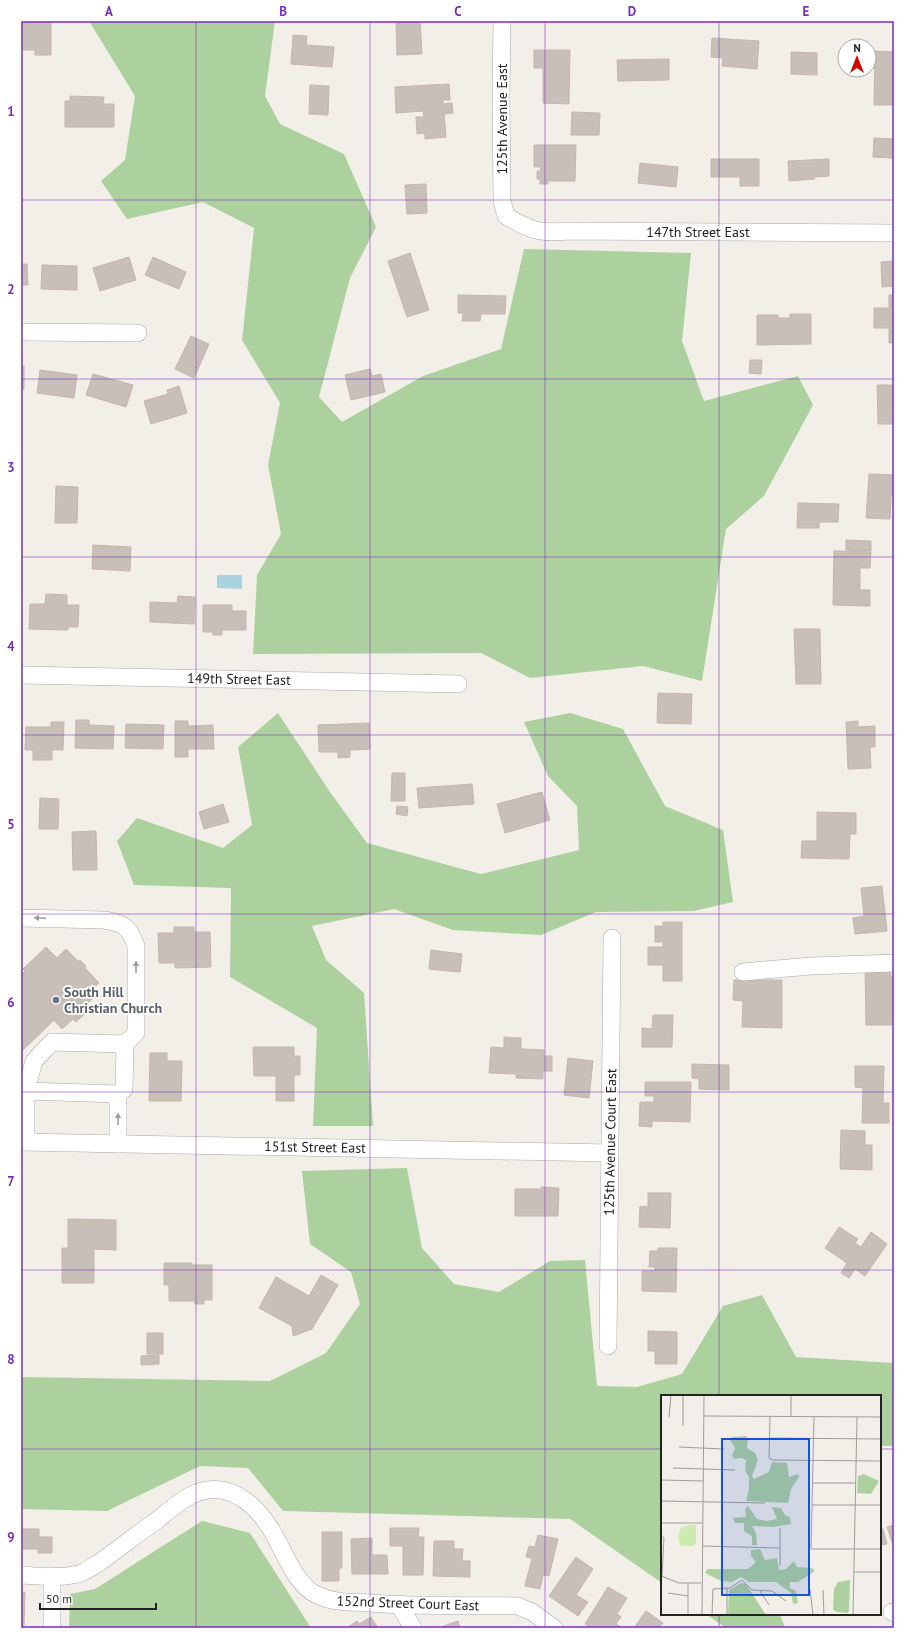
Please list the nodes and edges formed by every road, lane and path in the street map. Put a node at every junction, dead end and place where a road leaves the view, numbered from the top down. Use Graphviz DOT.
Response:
graph roads {
  1 [pos="502,21"];
  2 [pos="506,216"];
  3 [pos="894,233"];
  4 [pos="21,332"];
  5 [pos="138,333"];
  6 [pos="21,675"];
  7 [pos="458,684"];
  8 [pos="21,918"];
  9 [pos="612,938"];
  10 [pos="894,963"];
  11 [pos="743,972"];
  12 [pos="125,1044"];
  13 [pos="118,1094"];
  14 [pos="24,1102"];
  15 [pos="24,1142"];
  16 [pos="118,1144"];
  17 [pos="610,1153"];
  18 [pos="608,1346"];
  19 [pos="21,1575"];
  20 [pos="52,1576"];
  21 [pos="399,1605"];
  22 [pos="52,1628"];
  23 [pos="413,1628"];
  24 [pos="554,1628"];
  1 -- 2 [label="street, 125th Avenue East"];
  2 -- 3 [label="street, 147th Street East"];
  4 -- 5 [label="street"];
  6 -- 7 [label="street, 149th Street East"];
  12 -- 8 [label="street, one-way"];
  9 -- 17 [label="street, 125th Avenue Court East"];
  10 -- 11 [label="street"];
  12 -- 13 [label="street"];
  12 -- 14 [label="street"];
  13 -- 14 [label="street"];
  16 -- 13 [label="street, one-way"];
  14 -- 15 [label="street"];
  15 -- 16 [label="street, 151st Street East"];
  16 -- 17 [label="street, 151st Street East"];
  17 -- 18 [label="street, 125th Avenue Court East"];
  19 -- 20 [label="street, 152nd Street Court East"];
  20 -- 21 [label="street, 152nd Street Court East"];
  20 -- 22 [label="street"];
  21 -- 23 [label="street"];
  21 -- 24 [label="street, 152nd Street Court East"];
}
